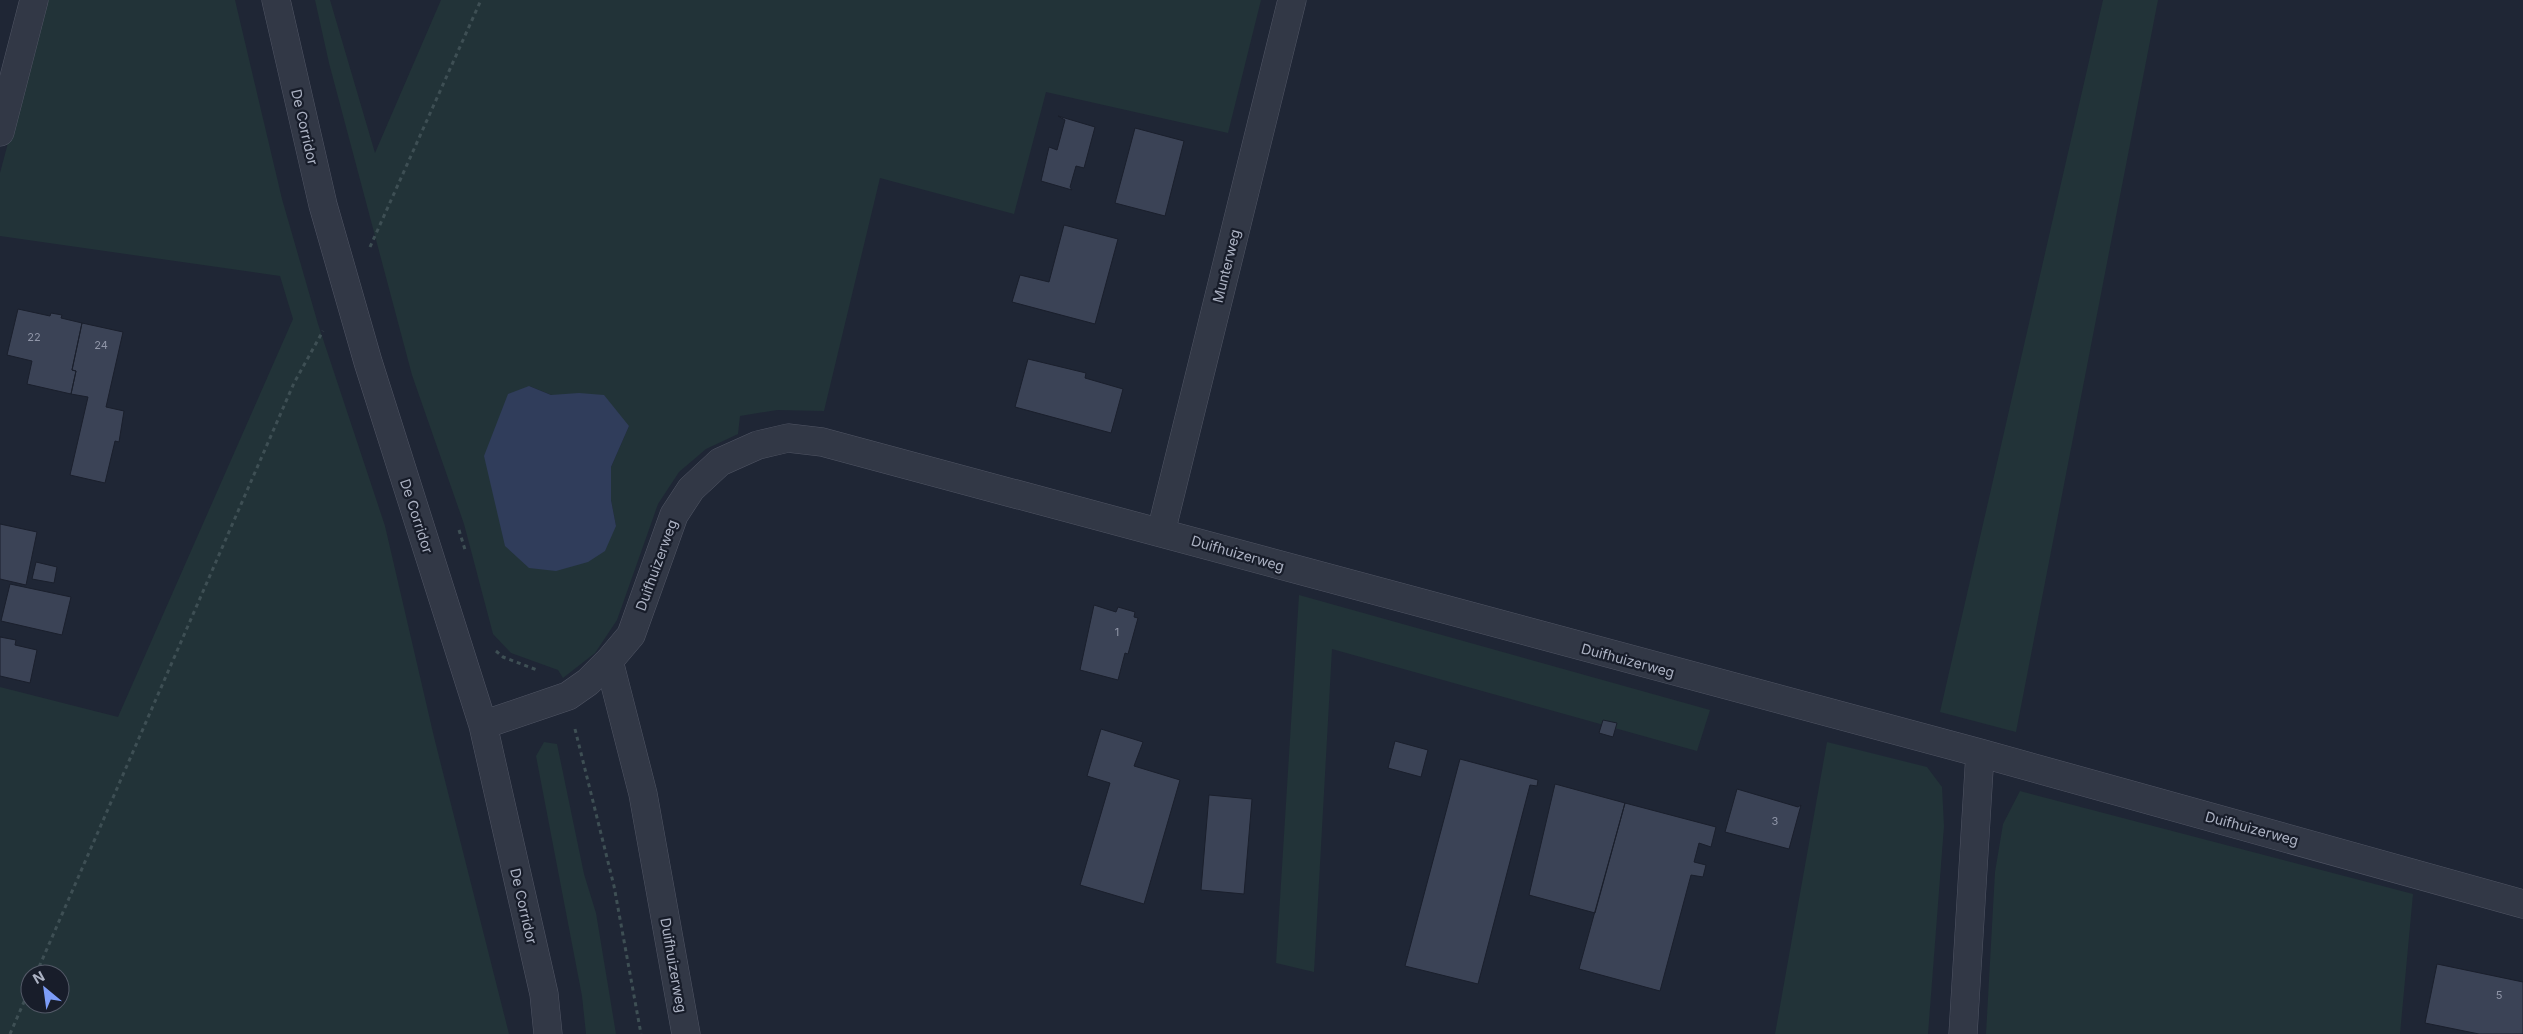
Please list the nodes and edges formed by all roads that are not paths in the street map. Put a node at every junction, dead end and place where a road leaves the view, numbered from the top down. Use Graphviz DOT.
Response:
graph roads {
  1 [pos="34,0"];
  2 [pos="276,0"];
  3 [pos="1292,0"];
  4 [pos="0,132"];
  5 [pos="1161,532"];
  6 [pos="609,661"];
  7 [pos="483,725"];
  8 [pos="1980,753"];
  9 [pos="2523,904"];
  10 [pos="548,1034"];
  11 [pos="686,1034"];
  12 [pos="1963,1034"];
  1 -- 4 [label="street"];
  2 -- 7 [label="street, De Corridor"];
  3 -- 5 [label="street, Munterweg"];
  5 -- 6 [label="street, Duifhuizerweg"];
  5 -- 8 [label="street, Duifhuizerweg"];
  6 -- 7 [label="street, Duifhuizerweg"];
  6 -- 11 [label="street, Duifhuizerweg"];
  7 -- 10 [label="street, De Corridor"];
  8 -- 9 [label="street, Duifhuizerweg"];
  8 -- 12 [label="street"];
}
